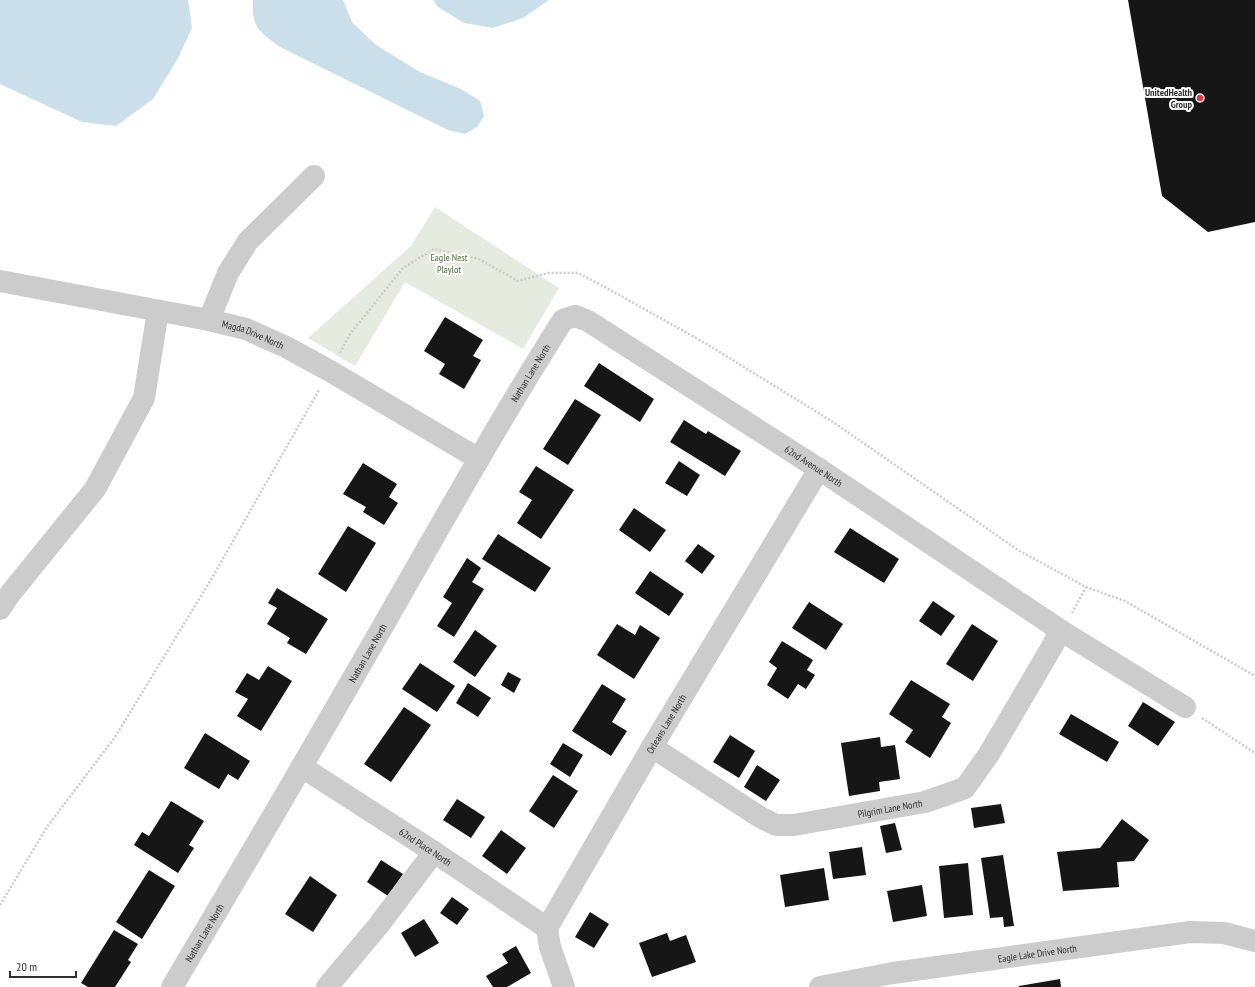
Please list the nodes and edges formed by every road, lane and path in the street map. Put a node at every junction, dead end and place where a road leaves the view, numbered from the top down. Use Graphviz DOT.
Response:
graph roads {
  1 [pos="314,176"];
  2 [pos="0,281"];
  3 [pos="158,311"];
  4 [pos="209,320"];
  5 [pos="563,320"];
  6 [pos="330,371"];
  7 [pos="479,460"];
  8 [pos="819,469"];
  9 [pos="1086,587"];
  10 [pos="3,599"];
  11 [pos="1060,630"];
  12 [pos="1255,676"];
  13 [pos="1185,707"];
  14 [pos="652,747"];
  15 [pos="1255,753"];
  16 [pos="302,767"];
  17 [pos="434,852"];
  18 [pos="0,905"];
  19 [pos="547,928"];
  20 [pos="1255,941"];
  21 [pos="172,987"];
  22 [pos="327,987"];
  23 [pos="564,987"];
  24 [pos="820,987"];
  1 -- 4 [label="street"];
  2 -- 3 [label="street, Magda Drive North"];
  3 -- 4 [label="street, Magda Drive North"];
  3 -- 10 [label="street"];
  4 -- 6 [label="street, Magda Drive North"];
  5 -- 7 [label="street, Nathan Lane North"];
  5 -- 8 [label="street, 62nd Avenue North"];
  6 -- 7 [label="street, Magda Drive North"];
  6 -- 9 [label="path"];
  6 -- 18 [label="path"];
  7 -- 16 [label="street, Nathan Lane North"];
  8 -- 11 [label="street, 62nd Avenue North"];
  8 -- 14 [label="street, Orleans Lane North"];
  9 -- 11 [label="path"];
  9 -- 12 [label="path"];
  11 -- 13 [label="street, 62nd Avenue North"];
  11 -- 14 [label="street, Pilgrim Lane North"];
  13 -- 15 [label="path"];
  14 -- 19 [label="street, Orleans Lane North"];
  16 -- 17 [label="street, 62nd Place North"];
  16 -- 21 [label="street, Nathan Lane North"];
  17 -- 19 [label="street, 62nd Place North"];
  17 -- 22 [label="street"];
  19 -- 23 [label="street"];
  20 -- 24 [label="street, Eagle Lake Drive North"];
}
